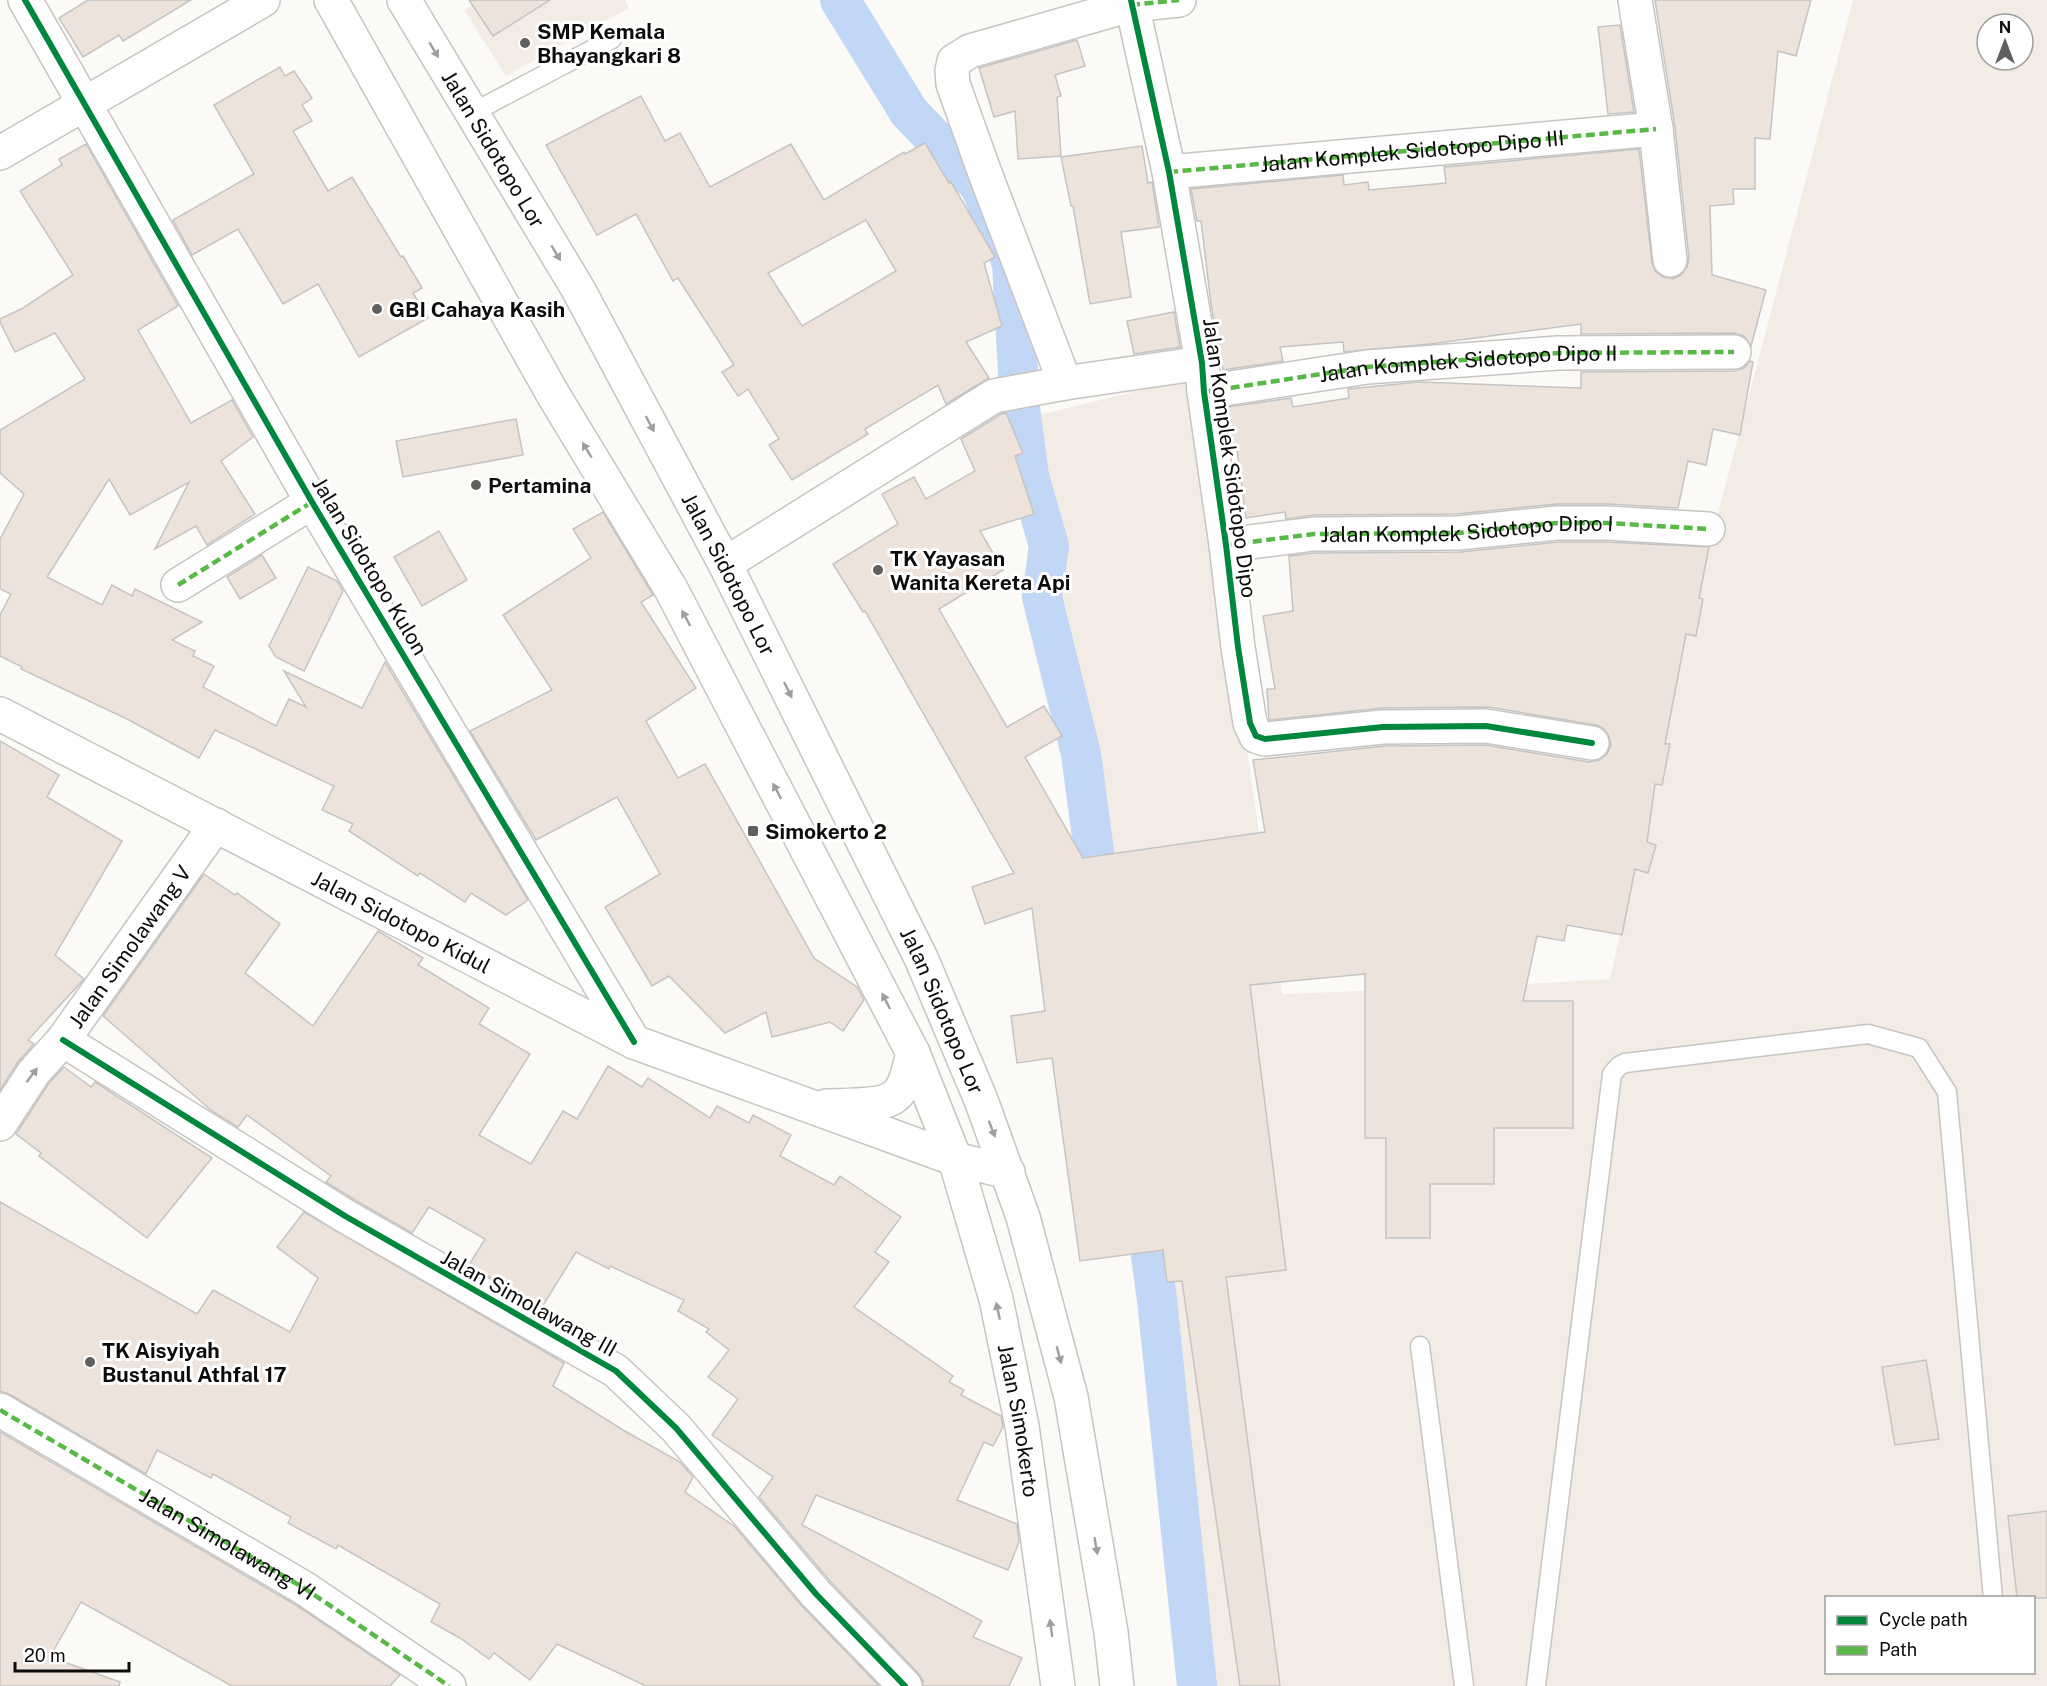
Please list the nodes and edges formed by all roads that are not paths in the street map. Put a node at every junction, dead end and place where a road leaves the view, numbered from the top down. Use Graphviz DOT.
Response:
graph roads {
  1 [pos="25,0"];
  2 [pos="263,0"];
  3 [pos="330,0"];
  4 [pos="404,0"];
  5 [pos="1179,0"];
  6 [pos="1635,0"];
  7 [pos="1131,2"];
  8 [pos="612,39"];
  9 [pos="85,103"];
  10 [pos="472,113"];
  11 [pos="1656,129"];
  12 [pos="0,153"];
  13 [pos="1169,172"];
  14 [pos="1670,260"];
  15 [pos="1734,352"];
  16 [pos="1203,377"];
  17 [pos="1054,385"];
  18 [pos="312,502"];
  19 [pos="1708,530"];
  20 [pos="1226,545"];
  21 [pos="725,564"];
  22 [pos="178,585"];
  23 [pos="0,714"];
  24 [pos="1592,743"];
  25 [pos="216,825"];
  26 [pos="63,1040"];
  27 [pos="634,1042"];
  28 [pos="913,1053"];
  29 [pos="812,1107"];
  30 [pos="0,1124"];
  31 [pos="955,1159"];
  32 [pos="1008,1172"];
  33 [pos="1420,1346"];
  34 [pos="0,1410"];
  35 [pos="1993,1596"];
  36 [pos="449,1686"];
  37 [pos="905,1686"];
  38 [pos="1058,1686"];
  39 [pos="1118,1686"];
  40 [pos="1464,1686"];
  41 [pos="1536,1686"];
  1 -- 9 [label="main road, Jalan Sidotopo Kulon"];
  2 -- 9 [label="main road"];
  28 -- 3 [label="main road, Jalan Sidotopo Lor, one-way"];
  4 -- 10 [label="main road, Jalan Sidotopo Lor, one-way"];
  5 -- 7 [label="main road"];
  6 -- 11 [label="main road"];
  7 -- 13 [label="main road, Jalan Komplek Sidotopo Dipo"];
  7 -- 17 [label="main road"];
  8 -- 10 [label="lane"];
  9 -- 12 [label="main road"];
  9 -- 18 [label="main road, Jalan Sidotopo Kulon"];
  10 -- 21 [label="main road, Jalan Sidotopo Lor, one-way"];
  11 -- 13 [label="main road, Jalan Komplek Sidotopo Dipo III"];
  11 -- 14 [label="main road"];
  13 -- 16 [label="main road, Jalan Komplek Sidotopo Dipo"];
  15 -- 16 [label="main road, Jalan Komplek Sidotopo Dipo II"];
  16 -- 17 [label="main road, Jalan Komplek Sidotopo Dipo"];
  16 -- 20 [label="main road, Jalan Komplek Sidotopo Dipo"];
  17 -- 21 [label="main road, Jalan Komplek Sidotopo Dipo"];
  18 -- 22 [label="main road"];
  18 -- 27 [label="main road, Jalan Sidotopo Kulon"];
  19 -- 20 [label="main road, Jalan Komplek Sidotopo Dipo I"];
  20 -- 24 [label="main road, Jalan Komplek Sidotopo Dipo"];
  21 -- 32 [label="main road, Jalan Sidotopo Lor, one-way"];
  23 -- 25 [label="main road, Jalan Sidotopo Kidul"];
  25 -- 26 [label="main road, Jalan Simolawang V"];
  25 -- 27 [label="main road, Jalan Sidotopo Kidul"];
  30 -- 26 [label="main road, Jalan Simolawang V, one-way"];
  26 -- 37 [label="main road, Jalan Simolawang III"];
  27 -- 29 [label="main road, Jalan Sidotopo Kidul"];
  28 -- 29 [label="main road, Jalan Sidotopo Kidul"];
  28 -- 31 [label="main road, Jalan Sidotopo Lor"];
  29 -- 31 [label="main road, Jalan Sidotopo Kidul"];
  31 -- 32 [label="main road, Jalan Sidotopo Kidul"];
  38 -- 31 [label="main road, Jalan Simokerto, one-way"];
  32 -- 39 [label="main road, one-way"];
  33 -- 40 [label="lane"];
  34 -- 36 [label="main road, Jalan Simolawang VI"];
  35 -- 41 [label="lane"];
}
